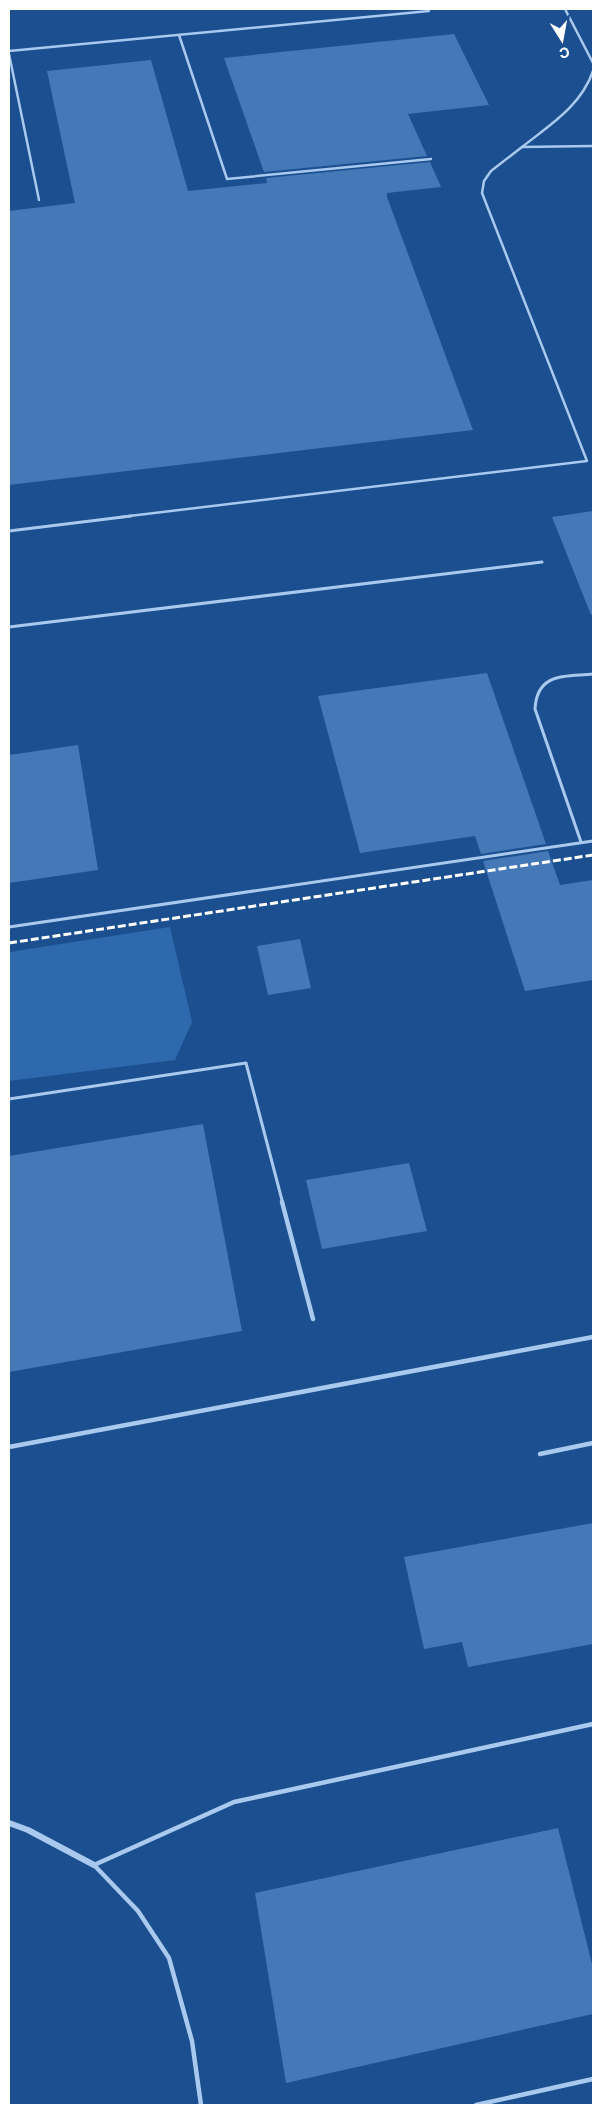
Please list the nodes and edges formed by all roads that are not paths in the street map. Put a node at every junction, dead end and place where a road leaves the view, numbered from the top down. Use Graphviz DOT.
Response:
graph roads {
  1 [pos="565,9"];
  2 [pos="430,10"];
  3 [pos="179,35"];
  4 [pos="9,52"];
  5 [pos="593,62"];
  6 [pos="593,71"];
  7 [pos="593,146"];
  8 [pos="522,147"];
  9 [pos="431,159"];
  10 [pos="39,200"];
  11 [pos="587,461"];
  12 [pos="593,465"];
  13 [pos="9,531"];
  14 [pos="542,562"];
  15 [pos="9,627"];
  16 [pos="593,674"];
  17 [pos="593,841"];
  18 [pos="581,842"];
  19 [pos="9,927"];
  20 [pos="9,1099"];
  21 [pos="313,1319"];
  22 [pos="593,1337"];
  23 [pos="593,1443"];
  24 [pos="9,1447"];
  25 [pos="540,1454"];
  26 [pos="593,1724"];
  27 [pos="9,1823"];
  28 [pos="94,1865"];
  29 [pos="593,2079"];
  30 [pos="201,2105"];
  31 [pos="476,2105"];
  1 -- 5 [label="lane"];
  2 -- 3 [label="lane"];
  3 -- 4 [label="lane"];
  3 -- 9 [label="lane"];
  4 -- 10 [label="lane"];
  6 -- 8 [label="lane"];
  7 -- 8 [label="lane"];
  8 -- 11 [label="lane"];
  11 -- 12 [label="lane"];
  11 -- 13 [label="lane"];
  14 -- 15 [label="lane"];
  16 -- 18 [label="lane"];
  17 -- 18 [label="lane"];
  18 -- 19 [label="lane"];
  20 -- 21 [label="lane"];
  22 -- 24 [label="lane"];
  23 -- 25 [label="lane"];
  26 -- 28 [label="lane"];
  27 -- 28 [label="street"];
  28 -- 30 [label="lane"];
  29 -- 31 [label="lane"];
}
